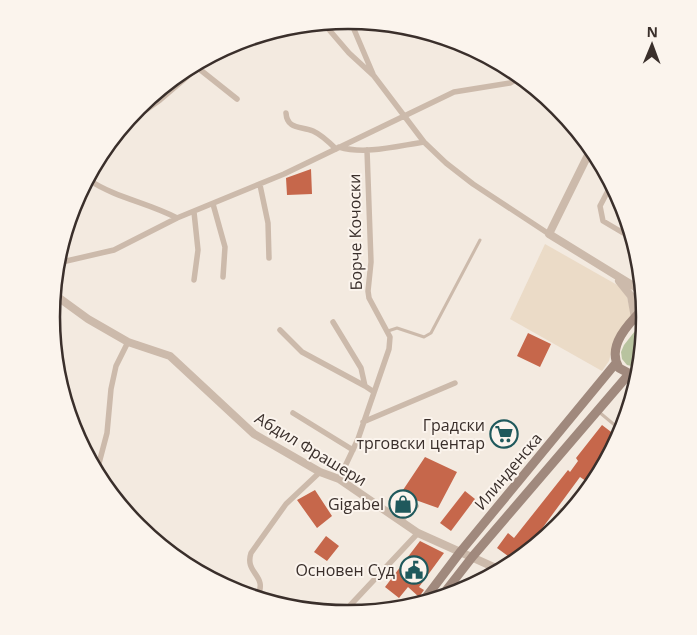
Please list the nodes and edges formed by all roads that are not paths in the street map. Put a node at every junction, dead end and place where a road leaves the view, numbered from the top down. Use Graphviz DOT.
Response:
graph roads {
  1 [pos="329,29"];
  2 [pos="354,29"];
  3 [pos="200,70"];
  4 [pos="374,76"];
  5 [pos="514,80"];
  6 [pos="237,99"];
  7 [pos="286,113"];
  8 [pos="404,116"];
  9 [pos="424,142"];
  10 [pos="337,148"];
  11 [pos="367,150"];
  12 [pos="588,155"];
  13 [pos="93,183"];
  14 [pos="260,185"];
  15 [pos="608,192"];
  16 [pos="213,204"];
  17 [pos="194,212"];
  18 [pos="176,218"];
  19 [pos="549,234"];
  20 [pos="625,235"];
  21 [pos="480,240"];
  22 [pos="269,258"];
  23 [pos="65,261"];
  24 [pos="613,274"];
  25 [pos="223,277"];
  26 [pos="194,280"];
  27 [pos="636,288"];
  28 [pos="60,298"];
  29 [pos="635,318"];
  30 [pos="333,322"];
  31 [pos="280,330"];
  32 [pos="387,331"];
  33 [pos="128,342"];
  34 [pos="616,363"];
  35 [pos="632,375"];
  36 [pos="455,383"];
  37 [pos="365,386"];
  38 [pos="374,392"];
  39 [pos="597,410"];
  40 [pos="294,413"];
  41 [pos="363,422"];
  42 [pos="616,426"];
  43 [pos="353,450"];
  44 [pos="99,463"];
  45 [pos="320,472"];
  46 [pos="338,478"];
  47 [pos="416,506"];
  48 [pos="401,520"];
  49 [pos="418,533"];
  50 [pos="461,551"];
  51 [pos="473,556"];
  52 [pos="494,567"];
  53 [pos="447,589"];
  54 [pos="260,592"];
  55 [pos="428,595"];
  56 [pos="350,606"];
  1 -- 4 [label="street"];
  2 -- 4 [label="street"];
  3 -- 6 [label="street"];
  4 -- 8 [label="street"];
  5 -- 8 [label="street"];
  7 -- 10 [label="street"];
  8 -- 9 [label="street"];
  8 -- 10 [label="street"];
  9 -- 11 [label="street"];
  9 -- 19 [label="street"];
  10 -- 11 [label="street"];
  10 -- 14 [label="street"];
  11 -- 32 [label="street, Борче Кочоски"];
  12 -- 19 [label="street"];
  13 -- 18 [label="street"];
  14 -- 16 [label="street"];
  14 -- 22 [label="street"];
  15 -- 20 [label="street"];
  16 -- 17 [label="street"];
  16 -- 25 [label="street"];
  17 -- 18 [label="street"];
  17 -- 26 [label="street"];
  18 -- 23 [label="street"];
  19 -- 24 [label="street"];
  21 -- 32 [label="lane"];
  24 -- 27 [label="street"];
  24 -- 29 [label="street"];
  28 -- 33 [label="street, Абдил Фрашери"];
  29 -- 34 [label="main road"];
  30 -- 37 [label="street"];
  31 -- 37 [label="street"];
  32 -- 38 [label="street, Борче Кочоски"];
  33 -- 44 [label="street"];
  33 -- 45 [label="street, Абдил Фрашери"];
  34 -- 35 [label="main road, Илинденска"];
  34 -- 50 [label="main road, Илинденска"];
  35 -- 39 [label="main road, Илинденска"];
  36 -- 41 [label="street"];
  37 -- 38 [label="street"];
  38 -- 41 [label="street, Борче Кочоски"];
  39 -- 42 [label="lane"];
  39 -- 51 [label="main road, Илинденска"];
  40 -- 43 [label="street"];
  41 -- 43 [label="street, Борче Кочоски"];
  43 -- 46 [label="street, Борче Кочоски"];
  45 -- 46 [label="street, Абдил Фрашери"];
  45 -- 54 [label="street"];
  46 -- 48 [label="street, Абдил Фрашери"];
  47 -- 48 [label="street"];
  48 -- 49 [label="street, Абдил Фрашери"];
  49 -- 50 [label="street, Абдил Фрашери"];
  49 -- 56 [label="street"];
  50 -- 51 [label="street, Абдил Фрашери"];
  50 -- 55 [label="main road, Илинденска"];
  51 -- 52 [label="street, Абдил Фрашери"];
  51 -- 53 [label="main road, Илинденска"];
}
